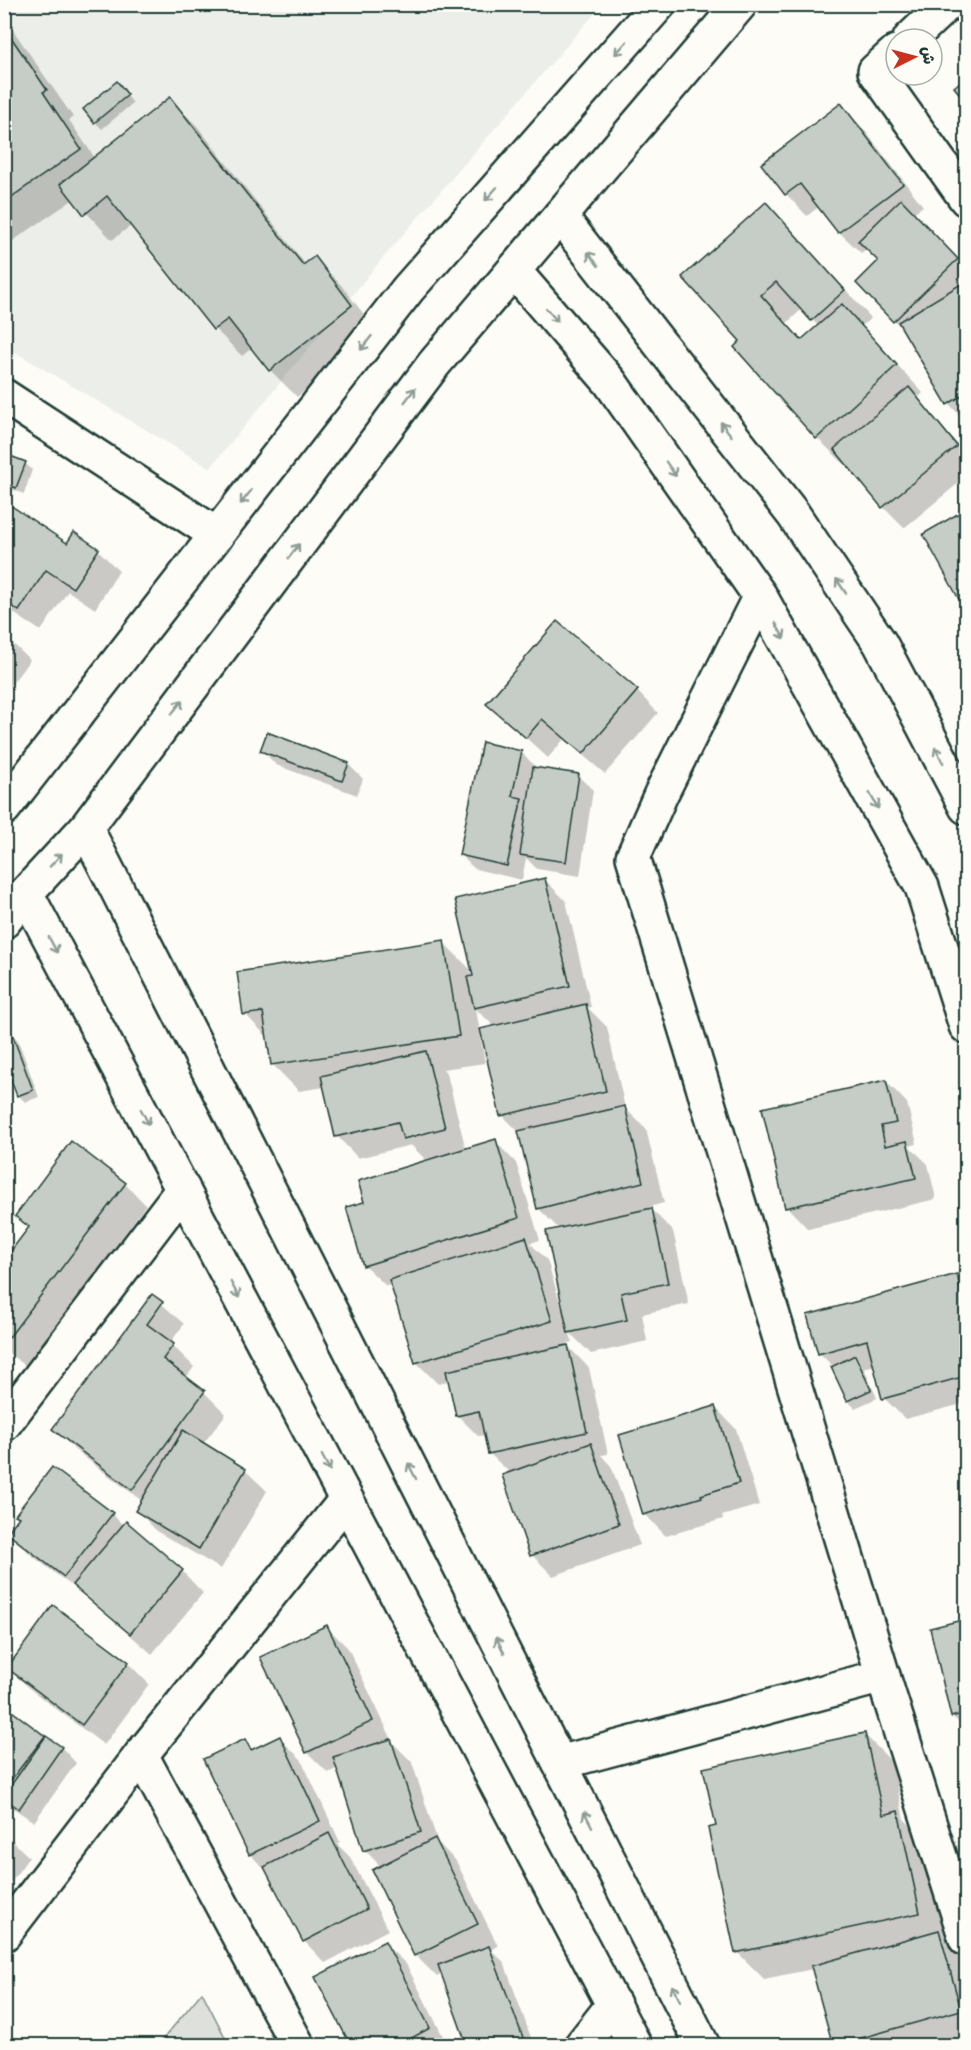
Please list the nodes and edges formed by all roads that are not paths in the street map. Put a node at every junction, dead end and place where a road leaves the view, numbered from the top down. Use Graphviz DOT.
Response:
graph roads {
  1 [pos="659,4"];
  2 [pos="740,4"];
  3 [pos="947,4"];
  4 [pos="923,27"];
  5 [pos="884,63"];
  6 [pos="884,84"];
  7 [pos="886,87"];
  8 [pos="966,199"];
  9 [pos="560,216"];
  10 [pos="514,271"];
  11 [pos="4,396"];
  12 [pos="217,535"];
  13 [pos="760,596"];
  14 [pos="966,807"];
  15 [pos="4,808"];
  16 [pos="86,828"];
  17 [pos="26,893"];
  18 [pos="4,921"];
  19 [pos="966,1026"];
  20 [pos="183,1189"];
  21 [pos="4,1424"];
  22 [pos="345,1501"];
  23 [pos="883,1676"];
  24 [pos="141,1755"];
  25 [pos="559,1763"];
  26 [pos="4,1934"];
  27 [pos="966,1939"];
  28 [pos="614,2004"];
  29 [pos="298,2046"];
  30 [pos="581,2046"];
  31 [pos="634,2046"];
  32 [pos="702,2046"];
  1 -- 12 [label="street, one-way"];
  2 -- 9 [label="street"];
  3 -- 4 [label="street"];
  5 -- 6 [label="street"];
  7 -- 8 [label="street"];
  9 -- 10 [label="street"];
  14 -- 9 [label="street, one-way"];
  10 -- 13 [label="street, one-way"];
  16 -- 10 [label="street, one-way"];
  11 -- 12 [label="street"];
  12 -- 15 [label="street"];
  13 -- 19 [label="street, one-way"];
  13 -- 23 [label="street"];
  17 -- 16 [label="street, one-way"];
  25 -- 16 [label="street, one-way"];
  17 -- 18 [label="street"];
  17 -- 20 [label="street, one-way"];
  20 -- 21 [label="street"];
  20 -- 22 [label="street, one-way"];
  22 -- 24 [label="street"];
  22 -- 28 [label="street"];
  23 -- 25 [label="street"];
  23 -- 27 [label="street"];
  24 -- 26 [label="street"];
  24 -- 29 [label="street"];
  32 -- 25 [label="street, one-way"];
  28 -- 30 [label="street"];
  28 -- 31 [label="street"];
}
